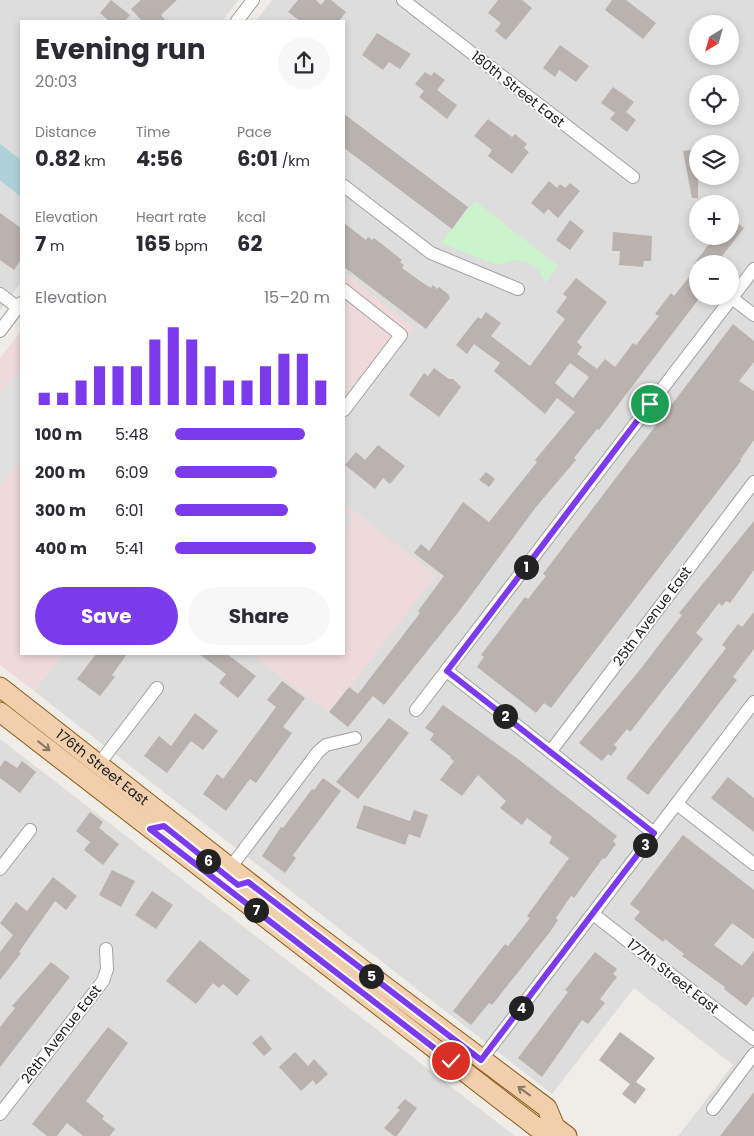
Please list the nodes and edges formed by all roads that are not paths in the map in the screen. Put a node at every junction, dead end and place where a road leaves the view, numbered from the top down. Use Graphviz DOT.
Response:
graph roads {
  1 [pos="403,0"];
  2 [pos="249,1"];
  3 [pos="237,20"];
  4 [pos="633,177"];
  5 [pos="345,187"];
  6 [pos="754,269"];
  7 [pos="518,288"];
  8 [pos="739,289"];
  9 [pos="345,291"];
  10 [pos="0,294"];
  11 [pos="739,303"];
  12 [pos="19,305"];
  13 [pos="727,305"];
  14 [pos="754,315"];
  15 [pos="0,330"];
  16 [pos="345,409"];
  17 [pos="754,482"];
  18 [pos="447,671"];
  19 [pos="0,687"];
  20 [pos="157,688"];
  21 [pos="754,702"];
  22 [pos="416,710"];
  23 [pos="2,717"];
  24 [pos="356,738"];
  25 [pos="550,751"];
  26 [pos="99,764"];
  27 [pos="677,804"];
  28 [pos="150,829"];
  29 [pos="30,830"];
  30 [pos="654,833"];
  31 [pos="754,864"];
  32 [pos="230,868"];
  33 [pos="0,869"];
  34 [pos="248,882"];
  35 [pos="593,914"];
  36 [pos="106,949"];
  37 [pos="754,1038"];
  38 [pos="754,1054"];
  39 [pos="481,1060"];
  40 [pos="713,1109"];
  41 [pos="0,1114"];
  42 [pos="561,1131"];
  1 -- 4 [label="street, 180th Street East"];
  2 -- 3 [label="street"];
  5 -- 7 [label="street"];
  6 -- 8 [label="street"];
  9 -- 16 [label="street"];
  10 -- 12 [label="street"];
  11 -- 14 [label="street"];
  12 -- 15 [label="street"];
  13 -- 18 [label="street"];
  17 -- 25 [label="street, 25th Avenue East"];
  18 -- 22 [label="street"];
  18 -- 25 [label="street"];
  19 -- 26 [label="main road, 176th Street East"];
  20 -- 26 [label="street"];
  21 -- 27 [label="street"];
  23 -- 28 [label="main road, 176th Street East, one-way"];
  24 -- 32 [label="street"];
  25 -- 30 [label="street"];
  26 -- 32 [label="main road, 176th Street East"];
  27 -- 30 [label="street"];
  27 -- 31 [label="street"];
  28 -- 34 [label="main road"];
  28 -- 42 [label="main road, 176th Street East"];
  29 -- 33 [label="street"];
  30 -- 35 [label="street"];
  32 -- 34 [label="main road, 176th Street East"];
  34 -- 39 [label="main road, 176th Street East"];
  35 -- 37 [label="street, 177th Street East"];
  35 -- 39 [label="street"];
  36 -- 41 [label="street, 26th Avenue East"];
  38 -- 40 [label="street"];
  42 -- 39 [label="main road, 176th Street East, one-way"];
}
